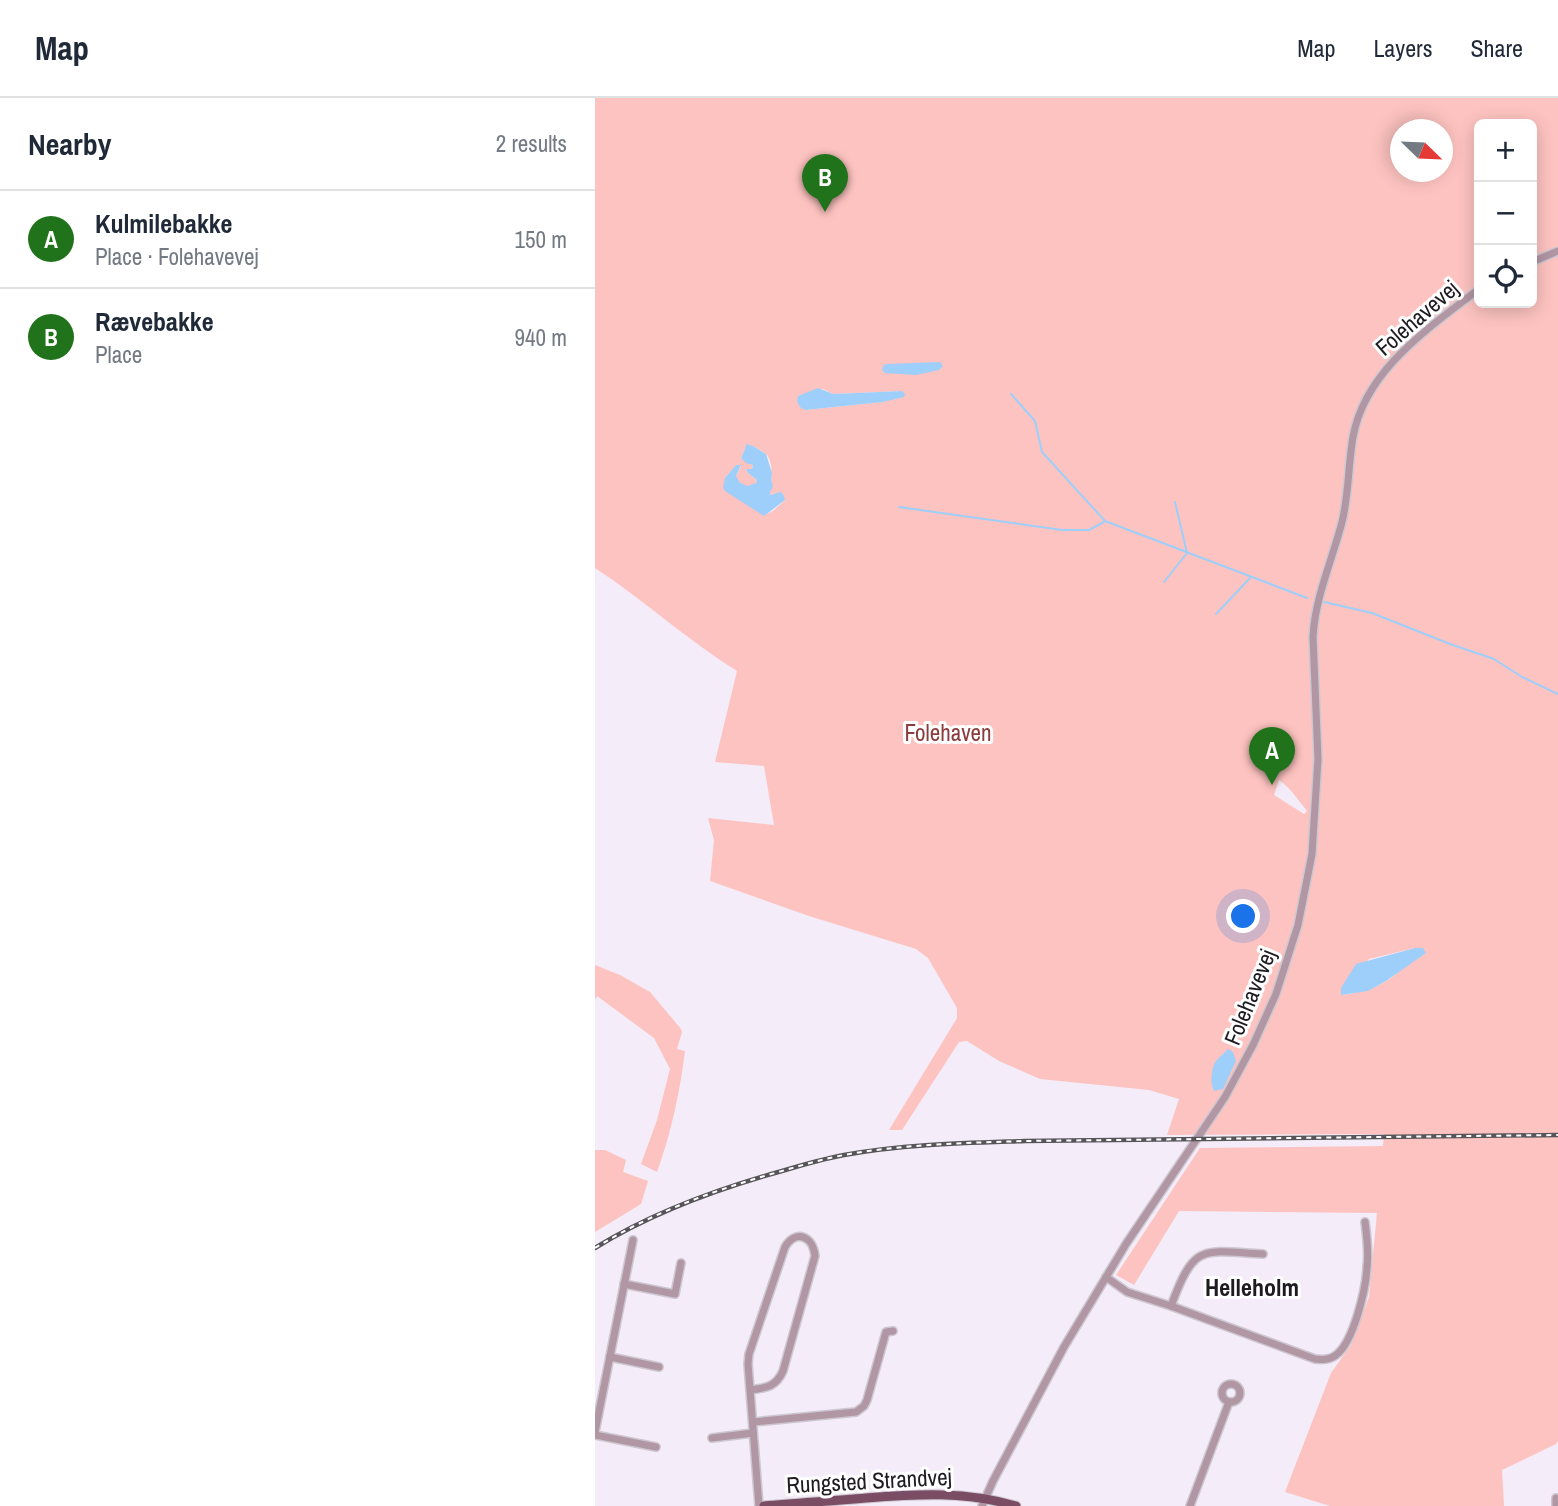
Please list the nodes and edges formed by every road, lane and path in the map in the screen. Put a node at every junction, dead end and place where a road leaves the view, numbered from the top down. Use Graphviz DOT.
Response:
graph roads {
  1 [pos="1558,251"];
  2 [pos="1537,260"];
  3 [pos="1474,293"];
  4 [pos="1365,1223"];
  5 [pos="633,1240"];
  6 [pos="1263,1254"];
  7 [pos="681,1263"];
  8 [pos="1105,1277"];
  9 [pos="624,1284"];
  10 [pos="1171,1306"];
  11 [pos="893,1331"];
  12 [pos="610,1357"];
  13 [pos="659,1367"];
  14 [pos="750,1390"];
  15 [pos="1229,1402"];
  16 [pos="753,1422"];
  17 [pos="753,1433"];
  18 [pos="595,1434"];
  19 [pos="712,1438"];
  20 [pos="656,1447"];
  21 [pos="984,1502"];
  22 [pos="762,1506"];
  23 [pos="1016,1506"];
  24 [pos="1190,1506"];
  1 -- 2 [label="street"];
  3 -- 8 [label="street, Folehavevej"];
  4 -- 10 [label="street"];
  5 -- 9 [label="street"];
  6 -- 10 [label="street"];
  7 -- 9 [label="street"];
  8 -- 10 [label="street"];
  8 -- 21 [label="street, Folehavevej"];
  9 -- 12 [label="street"];
  11 -- 16 [label="street"];
  12 -- 13 [label="street"];
  12 -- 18 [label="street"];
  14 -- 14 [label="street"];
  14 -- 16 [label="street"];
  15 -- 24 [label="street"];
  16 -- 17 [label="street"];
  17 -- 19 [label="street"];
  17 -- 22 [label="street"];
  18 -- 20 [label="street"];
  21 -- 22 [label="main road, Rungsted Strandvej"];
  21 -- 23 [label="main road, Rungsted Strandvej"];
}
